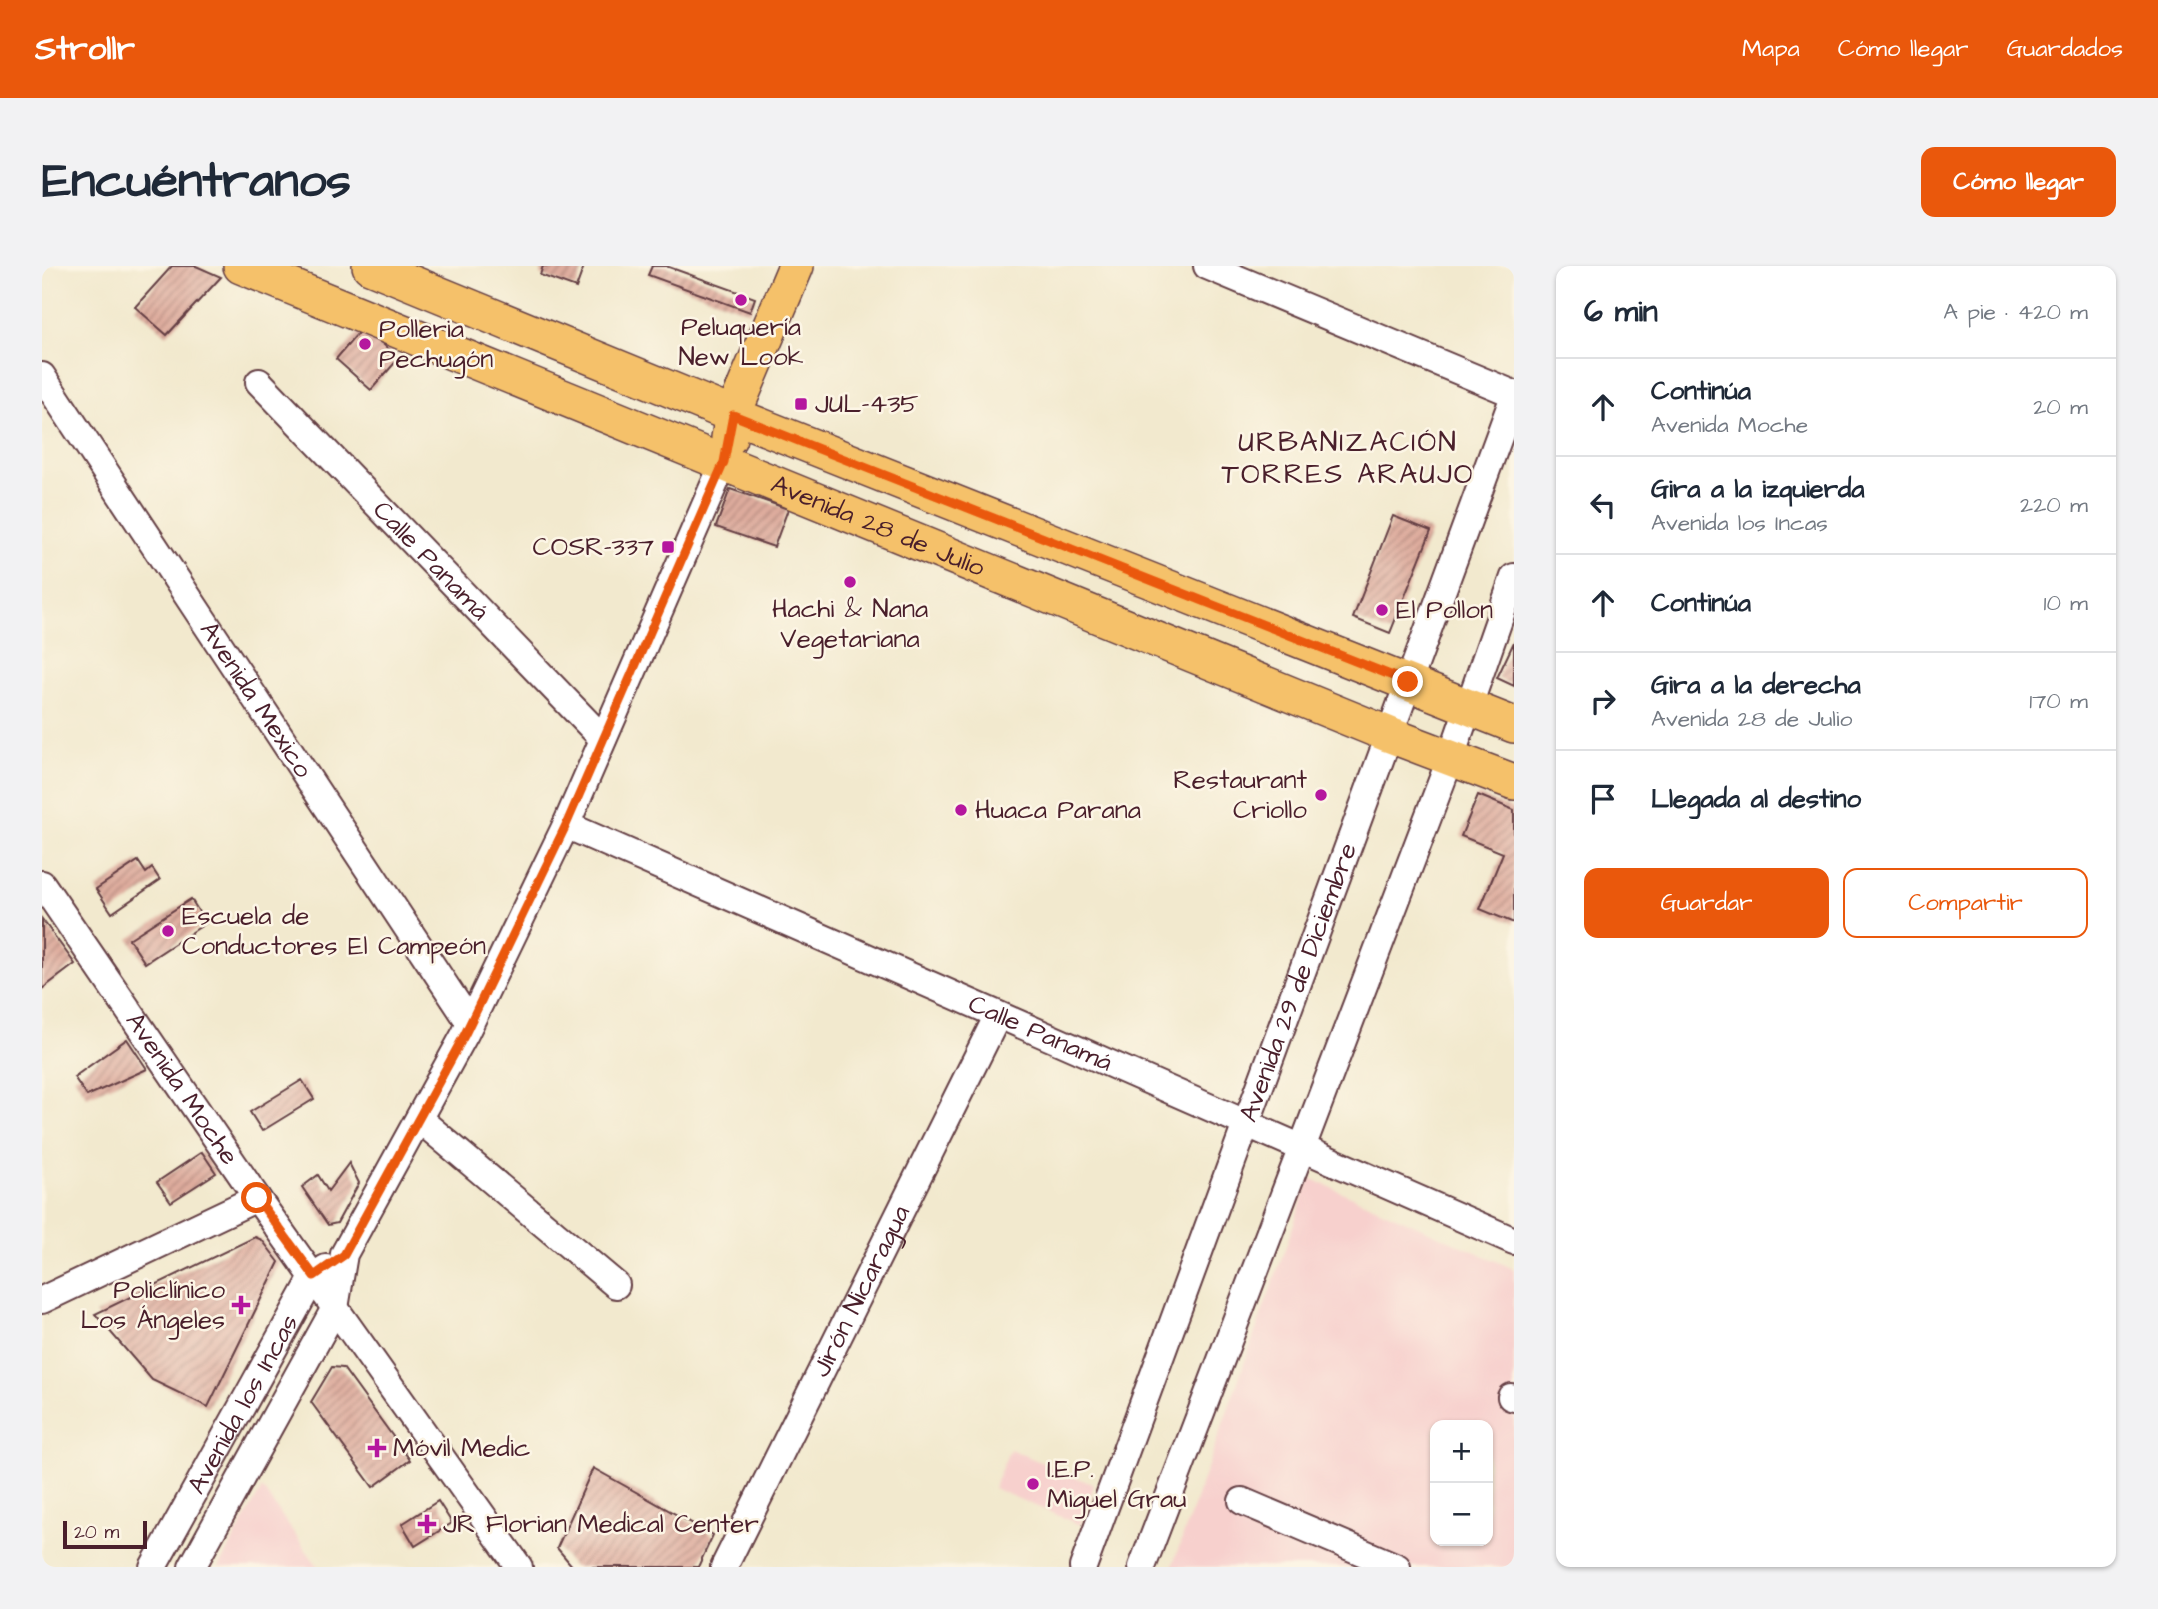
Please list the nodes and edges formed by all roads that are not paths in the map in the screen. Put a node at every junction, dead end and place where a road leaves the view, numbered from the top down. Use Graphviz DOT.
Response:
graph roads {
  1 [pos="241,266"];
  2 [pos="370,266"];
  3 [pos="796,266"];
  4 [pos="1207,266"];
  5 [pos="42,376"];
  6 [pos="259,382"];
  7 [pos="1514,395"];
  8 [pos="733,415"];
  9 [pos="724,462"];
  10 [pos="1514,577"];
  11 [pos="1408,682"];
  12 [pos="1468,706"];
  13 [pos="1514,725"];
  14 [pos="1390,735"];
  15 [pos="603,739"];
  16 [pos="1451,757"];
  17 [pos="1514,782"];
  18 [pos="566,825"];
  19 [pos="42,884"];
  20 [pos="998,1014"];
  21 [pos="470,1024"];
  22 [pos="419,1119"];
  23 [pos="1246,1124"];
  24 [pos="1303,1149"];
  25 [pos="257,1198"];
  26 [pos="1514,1241"];
  27 [pos="344,1255"];
  28 [pos="314,1276"];
  29 [pos="616,1285"];
  30 [pos="42,1300"];
  31 [pos="335,1308"];
  32 [pos="1242,1501"];
  33 [pos="1091,1564"];
  34 [pos="518,1566"];
  35 [pos="153,1567"];
  36 [pos="192,1567"];
  37 [pos="724,1567"];
  38 [pos="1142,1567"];
  39 [pos="1397,1567"];
  1 -- 9 [label="main road, Avenida 28 de Julio"];
  2 -- 8 [label="main road, Avenida 28 de Julio"];
  3 -- 8 [label="main road"];
  4 -- 7 [label="street"];
  5 -- 21 [label="street, Avenida Mexico"];
  6 -- 15 [label="street, Calle Panamá"];
  7 -- 11 [label="street, Avenida 29 de Diciembre"];
  8 -- 9 [label="main road"];
  8 -- 11 [label="main road, Avenida 28 de Julio"];
  9 -- 14 [label="main road, Avenida 28 de Julio"];
  9 -- 15 [label="street, Avenida los Incas"];
  10 -- 12 [label="street"];
  11 -- 12 [label="main road, Avenida 28 de Julio"];
  11 -- 14 [label="street, Avenida 29 de Diciembre"];
  12 -- 13 [label="main road, Avenida 28 de Julio"];
  12 -- 16 [label="street"];
  14 -- 16 [label="main road, Avenida 28 de Julio"];
  14 -- 23 [label="street, Avenida 29 de Diciembre"];
  15 -- 18 [label="street, Avenida los Incas"];
  16 -- 17 [label="main road, Avenida 28 de Julio"];
  16 -- 24 [label="street"];
  18 -- 20 [label="street, Calle Panamá"];
  18 -- 21 [label="street, Avenida los Incas"];
  19 -- 25 [label="street, Avenida Moche"];
  20 -- 23 [label="street, Calle Panamá"];
  20 -- 37 [label="street, Jirón Nicaragua"];
  21 -- 22 [label="street, Avenida los Incas"];
  22 -- 27 [label="street, Avenida los Incas"];
  22 -- 29 [label="street"];
  23 -- 24 [label="street, Calle Panamá"];
  23 -- 33 [label="street, Avenida 29 de Diciembre"];
  24 -- 26 [label="street, Calle Panamá"];
  24 -- 38 [label="street"];
  25 -- 28 [label="street, Avenida Moche"];
  25 -- 30 [label="street"];
  27 -- 28 [label="street, Avenida los Incas"];
  27 -- 31 [label="street, Avenida los Incas"];
  28 -- 31 [label="street, Avenida Moche"];
  28 -- 35 [label="street, Avenida los Incas"];
  31 -- 34 [label="street, Avenida Moche"];
  31 -- 36 [label="street, Avenida los Incas"];
  32 -- 39 [label="street"];
}
